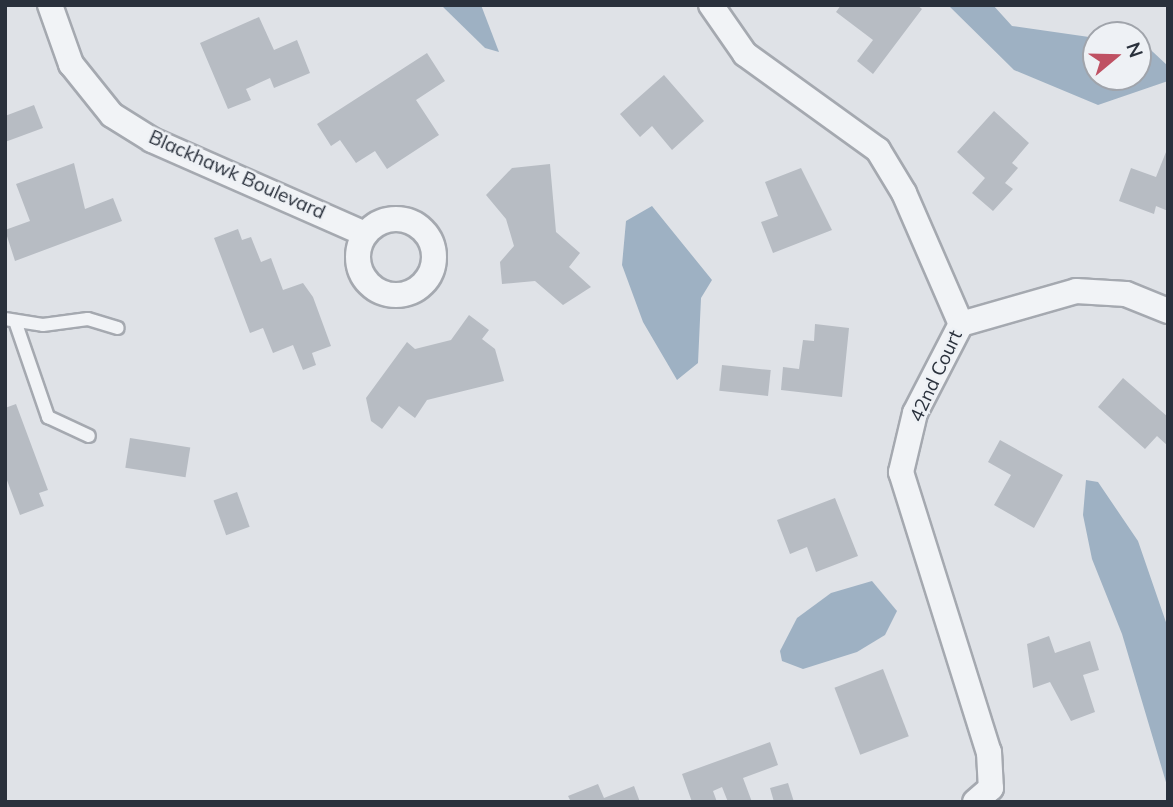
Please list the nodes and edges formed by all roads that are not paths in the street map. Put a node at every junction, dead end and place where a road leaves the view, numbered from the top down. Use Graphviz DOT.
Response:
graph roads {
  1 [pos="50,5"];
  2 [pos="711,5"];
  3 [pos="365,234"];
  4 [pos="1168,311"];
  5 [pos="10,320"];
  6 [pos="961,324"];
  7 [pos="118,328"];
  8 [pos="89,436"];
  9 [pos="983,795"];
  1 -- 3 [label="street, Blackhawk Boulevard"];
  2 -- 6 [label="street, 42nd Court"];
  4 -- 6 [label="street"];
  5 -- 7 [label="lane"];
  5 -- 8 [label="lane"];
  6 -- 9 [label="street, 42nd Court"];
}
